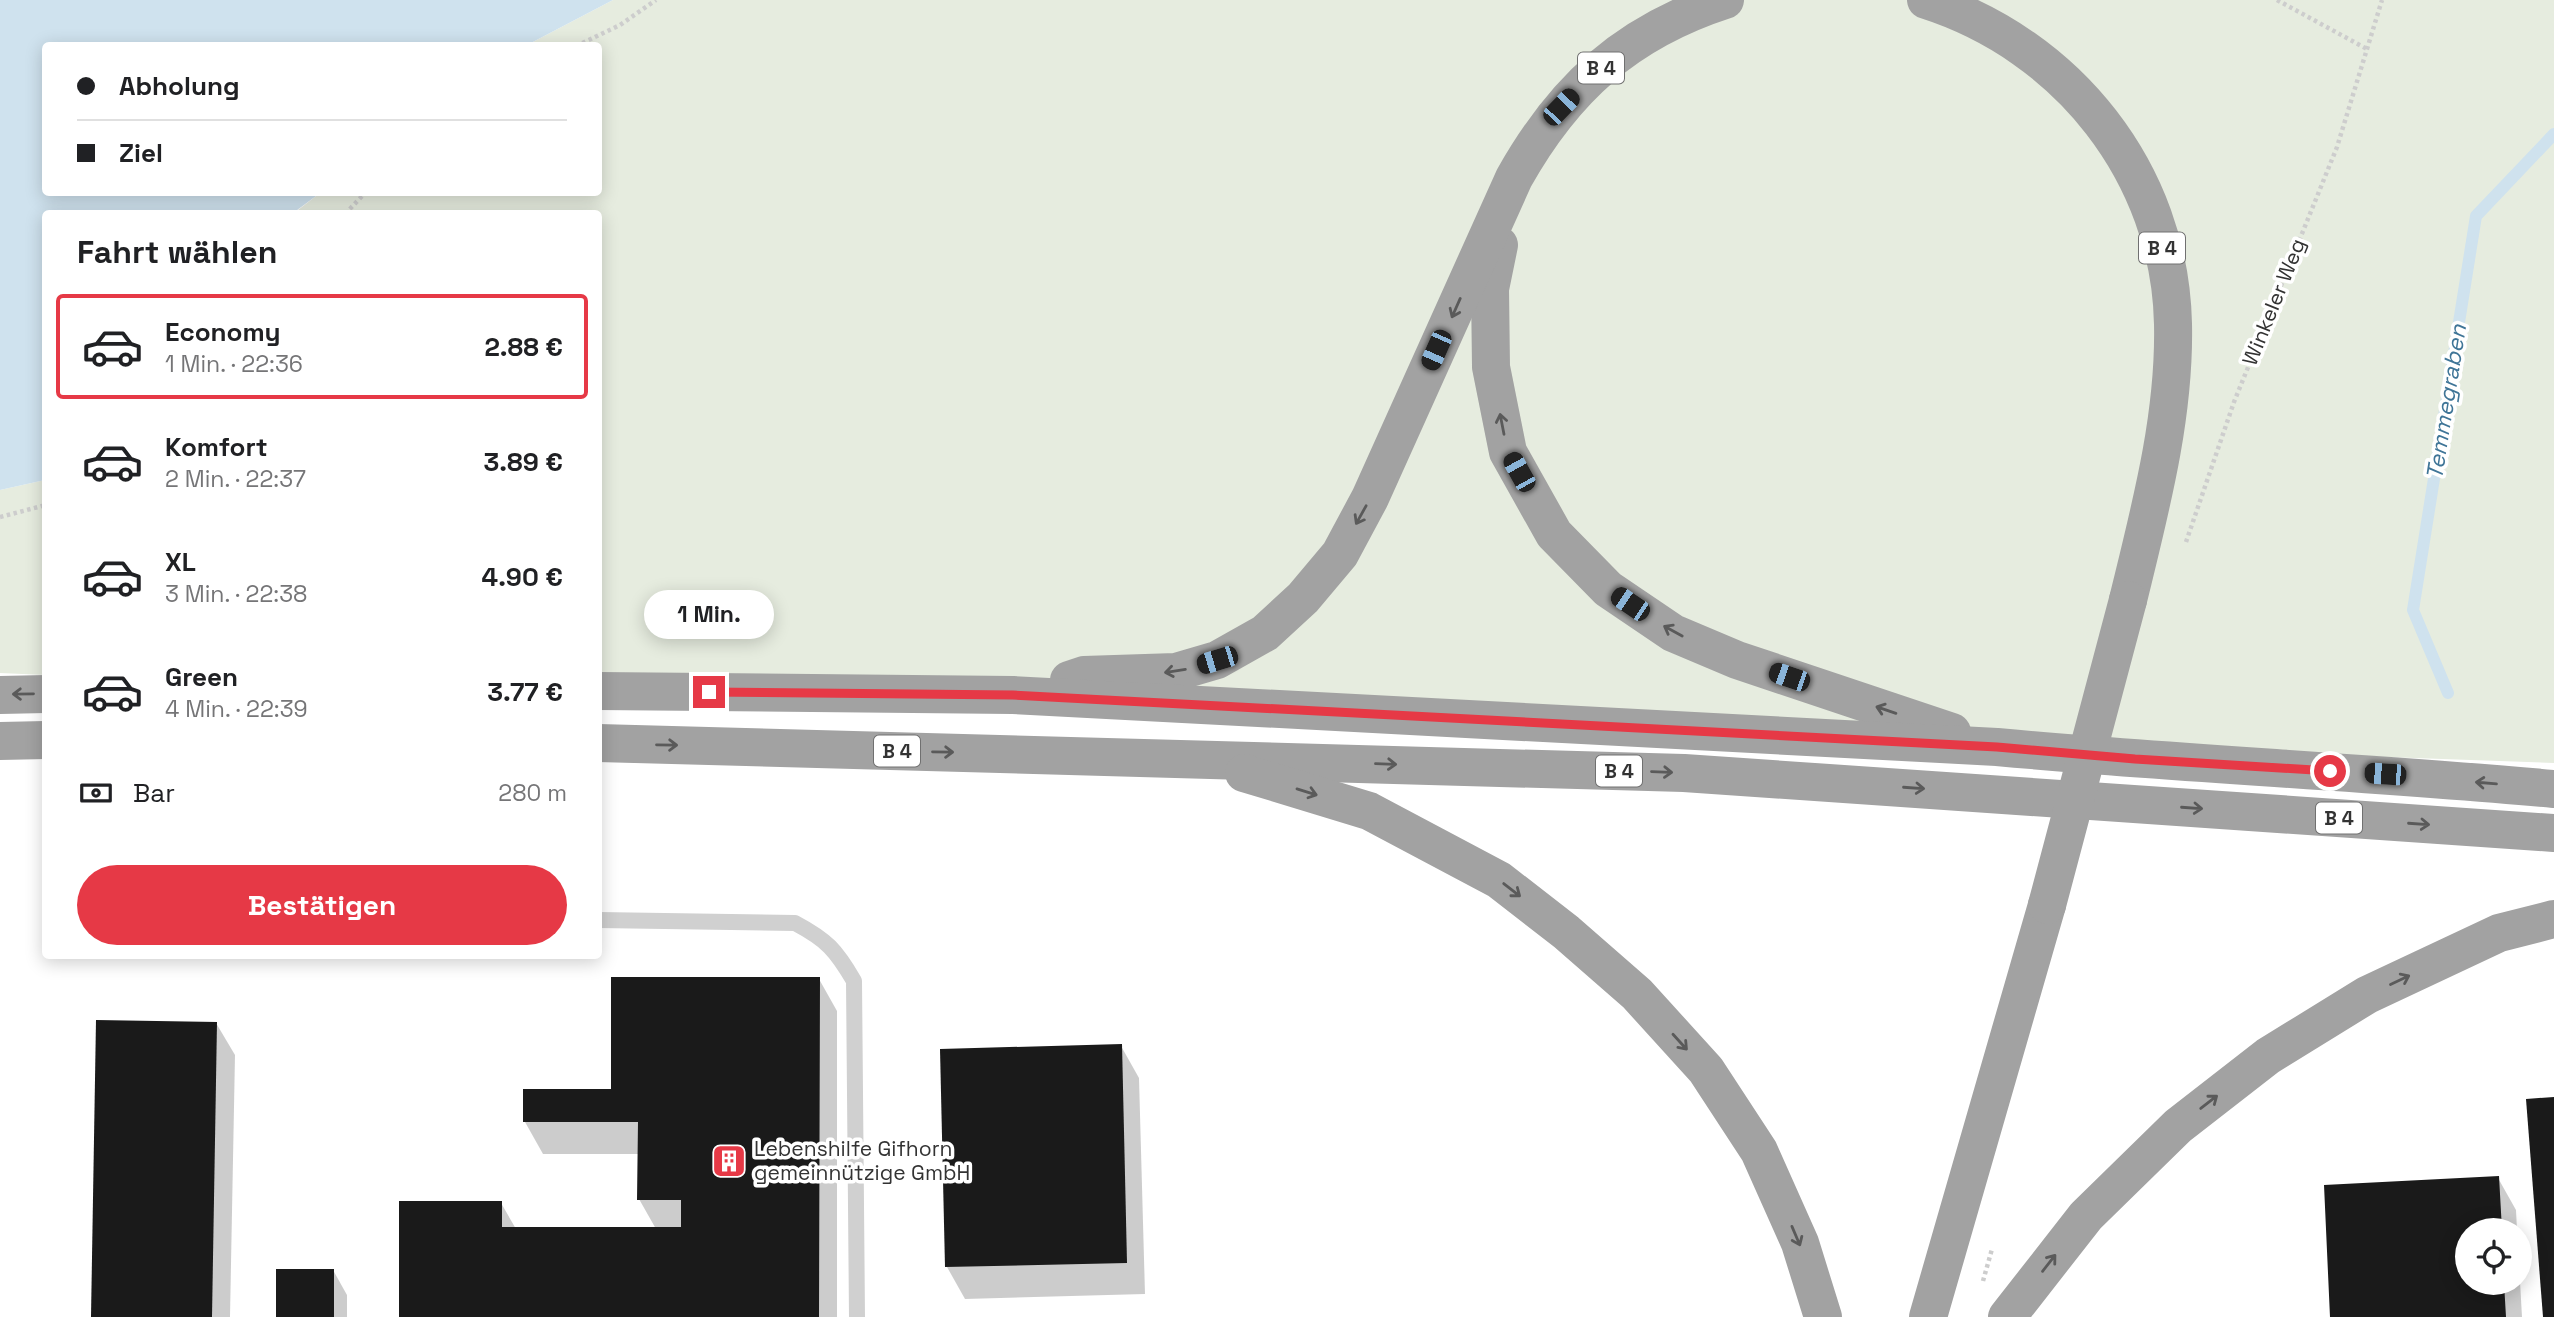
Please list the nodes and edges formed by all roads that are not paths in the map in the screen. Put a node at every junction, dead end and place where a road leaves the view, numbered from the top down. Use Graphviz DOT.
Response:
graph roads {
  1 [pos="1725,0"];
  2 [pos="1926,0"];
  3 [pos="1514,178"];
  4 [pos="602,691"];
  5 [pos="42,694"];
  6 [pos="0,695"];
  7 [pos="1013,695"];
  8 [pos="0,740"];
  9 [pos="42,740"];
  10 [pos="602,743"];
  11 [pos="1997,747"];
  12 [pos="1195,758"];
  13 [pos="2554,789"];
  14 [pos="2554,833"];
  15 [pos="2554,919"];
  16 [pos="602,920"];
  17 [pos="857,1317"];
  18 [pos="1823,1317"];
  19 [pos="1928,1317"];
  20 [pos="2007,1317"];
  1 -- 3 [label="highway, B 4"];
  2 -- 19 [label="highway, B 4, bridge"];
  3 -- 7 [label="highway, one-way"];
  11 -- 3 [label="highway, one-way"];
  4 -- 7 [label="highway, B 4"];
  5 -- 6 [label="highway, one-way"];
  7 -- 11 [label="highway, B 4"];
  8 -- 9 [label="highway"];
  10 -- 12 [label="highway, B 4, one-way"];
  13 -- 11 [label="highway, B 4, one-way"];
  12 -- 14 [label="highway, B 4, one-way"];
  12 -- 18 [label="highway, one-way"];
  20 -- 15 [label="highway, one-way"];
  16 -- 17 [label="lane"];
}
